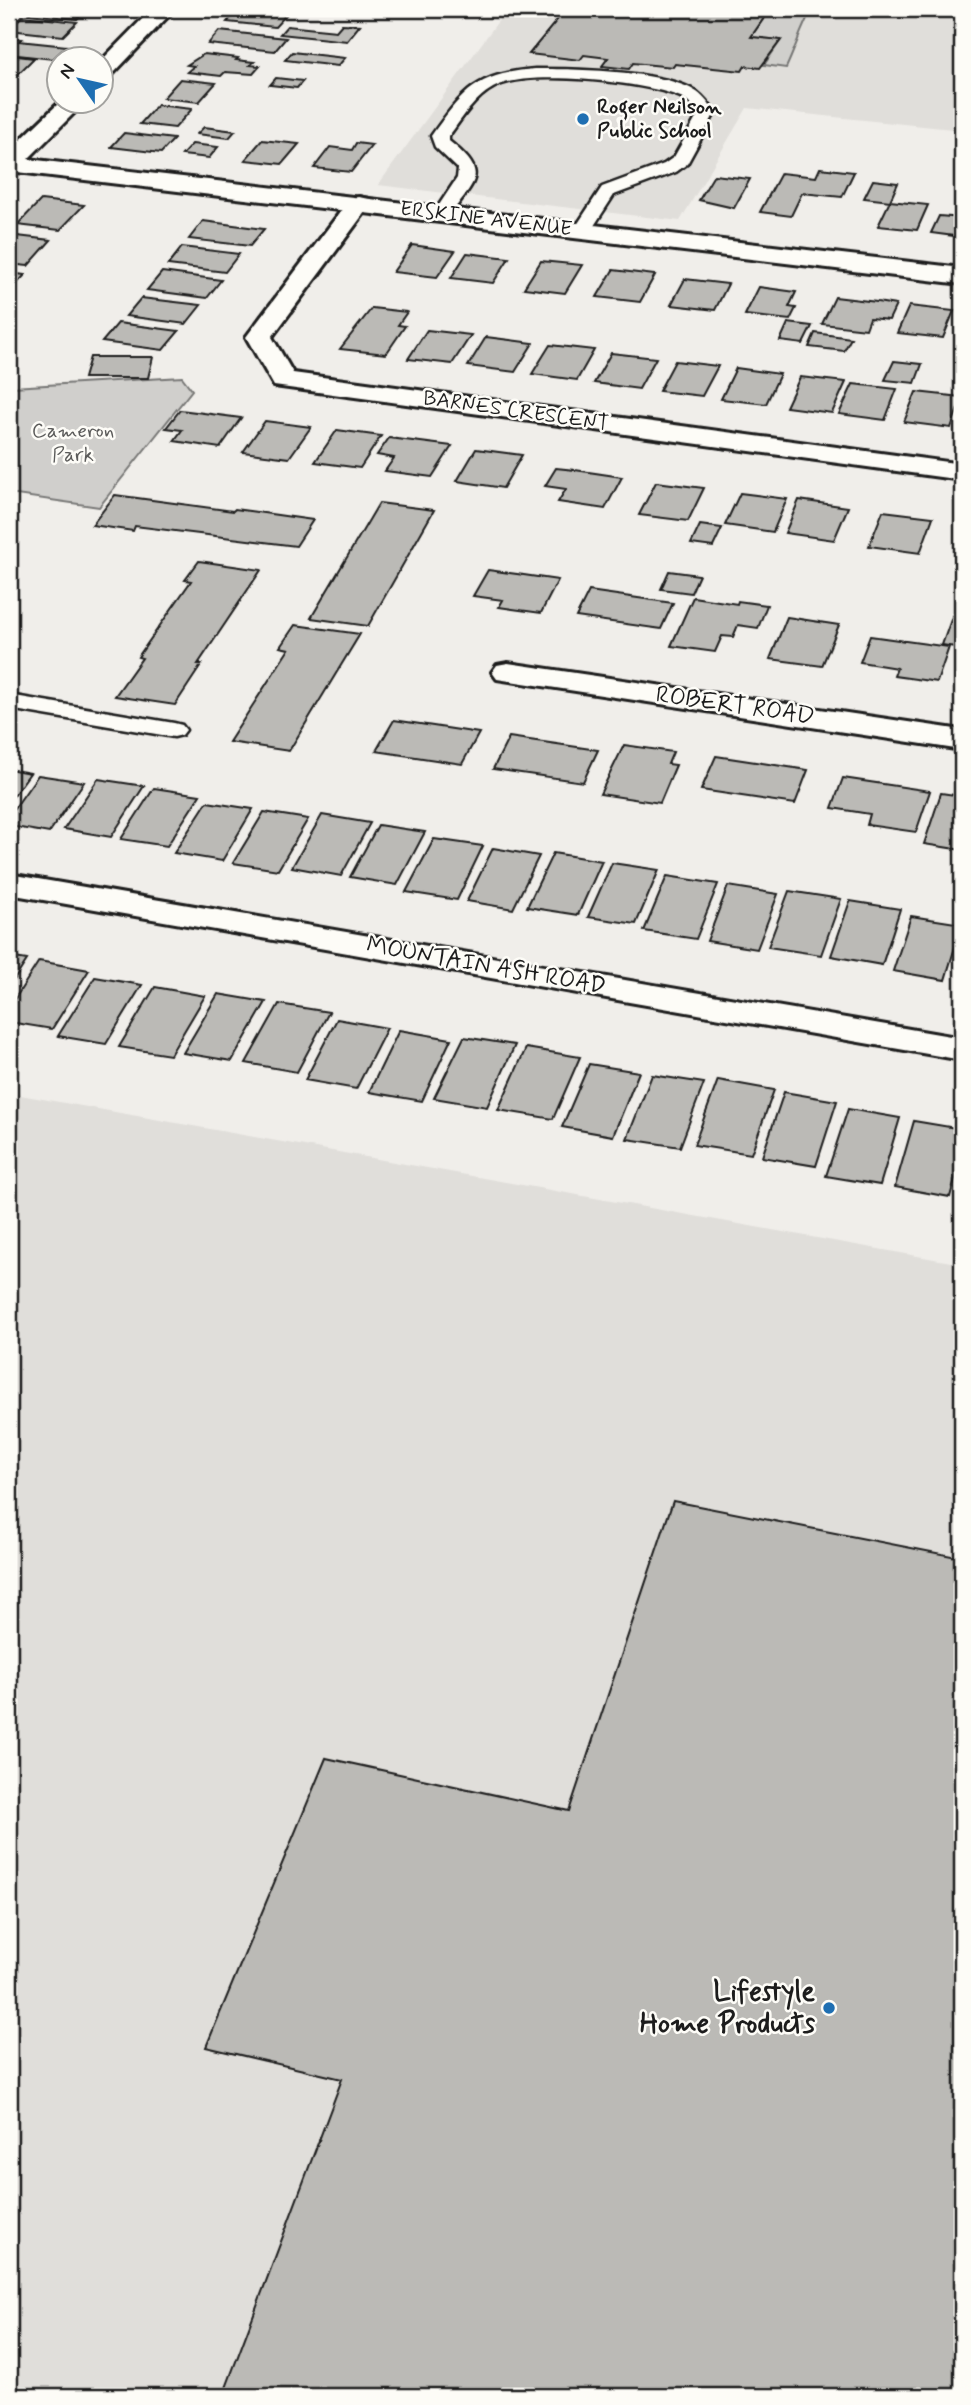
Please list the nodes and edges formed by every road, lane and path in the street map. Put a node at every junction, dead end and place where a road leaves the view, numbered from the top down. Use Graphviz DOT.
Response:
graph roads {
  1 [pos="164,9"];
  2 [pos="116,58"];
  3 [pos="59,116"];
  4 [pos="9,163"];
  5 [pos="359,204"];
  6 [pos="442,214"];
  7 [pos="582,230"];
  8 [pos="962,276"];
  9 [pos="962,472"];
  10 [pos="508,672"];
  11 [pos="9,702"];
  12 [pos="174,730"];
  13 [pos="962,740"];
  14 [pos="9,884"];
  15 [pos="962,1049"];
  1 -- 2 [label="street"];
  3 -- 4 [label="street"];
  4 -- 5 [label="street, ERSKINE AVENUE"];
  5 -- 6 [label="street, ERSKINE AVENUE"];
  5 -- 9 [label="street, BARNES CRESCENT"];
  6 -- 7 [label="street, ERSKINE AVENUE"];
  6 -- 7 [label="lane"];
  7 -- 8 [label="street, ERSKINE AVENUE"];
  10 -- 13 [label="street, ROBERT ROAD"];
  11 -- 12 [label="lane"];
  14 -- 15 [label="street, MOUNTAIN ASH ROAD"];
}
